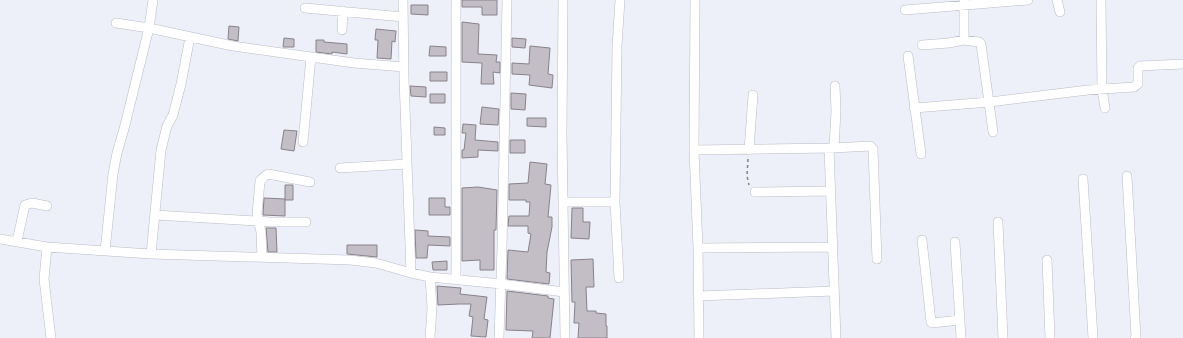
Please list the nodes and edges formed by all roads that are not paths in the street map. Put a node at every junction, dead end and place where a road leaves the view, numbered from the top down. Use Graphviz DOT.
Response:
graph roads {
  1 [pos="153,0"];
  2 [pos="403,0"];
  3 [pos="456,0"];
  4 [pos="507,0"];
  5 [pos="563,0"];
  6 [pos="620,0"];
  7 [pos="695,0"];
  8 [pos="1028,0"];
  9 [pos="1058,0"];
  10 [pos="1101,0"];
  11 [pos="964,3"];
  12 [pos="305,8"];
  13 [pos="905,10"];
  14 [pos="343,11"];
  15 [pos="1060,12"];
  16 [pos="403,17"];
  17 [pos="116,23"];
  18 [pos="149,28"];
  19 [pos="342,30"];
  20 [pos="190,36"];
  21 [pos="964,40"];
  22 [pos="922,45"];
  23 [pos="908,56"];
  24 [pos="310,57"];
  25 [pos="1183,64"];
  26 [pos="404,68"];
  27 [pos="835,86"];
  28 [pos="1102,89"];
  29 [pos="753,94"];
  30 [pos="990,102"];
  31 [pos="914,108"];
  32 [pos="1105,108"];
  33 [pos="993,132"];
  34 [pos="303,142"];
  35 [pos="831,148"];
  36 [pos="694,150"];
  37 [pos="749,150"];
  38 [pos="921,154"];
  39 [pos="407,164"];
  40 [pos="340,168"];
  41 [pos="1127,176"];
  42 [pos="1083,179"];
  43 [pos="310,182"];
  44 [pos="830,191"];
  45 [pos="755,192"];
  46 [pos="563,202"];
  47 [pos="615,202"];
  48 [pos="47,206"];
  49 [pos="155,214"];
  50 [pos="258,220"];
  51 [pos="306,222"];
  52 [pos="998,222"];
  53 [pos="0,239"];
  54 [pos="922,240"];
  55 [pos="17,241"];
  56 [pos="955,242"];
  57 [pos="47,247"];
  58 [pos="832,247"];
  59 [pos="698,248"];
  60 [pos="105,251"];
  61 [pos="151,254"];
  62 [pos="262,257"];
  63 [pos="877,259"];
  64 [pos="1047,260"];
  65 [pos="411,273"];
  66 [pos="430,277"];
  67 [pos="619,278"];
  68 [pos="456,279"];
  69 [pos="501,284"];
  70 [pos="834,291"];
  71 [pos="564,292"];
  72 [pos="698,296"];
  73 [pos="960,320"];
  74 [pos="51,338"];
  75 [pos="430,338"];
  76 [pos="499,338"];
  77 [pos="565,338"];
  78 [pos="698,338"];
  79 [pos="836,338"];
  80 [pos="961,338"];
  81 [pos="1003,338"];
  82 [pos="1050,338"];
  83 [pos="1093,338"];
  84 [pos="1135,338"];
  1 -- 18 [label="street"];
  2 -- 16 [label="street"];
  3 -- 68 [label="street"];
  4 -- 69 [label="street"];
  5 -- 46 [label="street"];
  6 -- 47 [label="street"];
  7 -- 36 [label="street"];
  8 -- 11 [label="street"];
  9 -- 15 [label="street"];
  10 -- 28 [label="street"];
  11 -- 13 [label="street"];
  11 -- 21 [label="street"];
  12 -- 14 [label="street"];
  14 -- 16 [label="street"];
  14 -- 19 [label="street"];
  16 -- 26 [label="street"];
  17 -- 18 [label="street"];
  18 -- 20 [label="street"];
  18 -- 60 [label="street"];
  20 -- 24 [label="street"];
  20 -- 49 [label="street"];
  21 -- 22 [label="street"];
  21 -- 30 [label="street"];
  23 -- 31 [label="street"];
  24 -- 26 [label="street"];
  24 -- 34 [label="street"];
  25 -- 28 [label="street"];
  26 -- 39 [label="street"];
  27 -- 35 [label="street"];
  28 -- 30 [label="street"];
  28 -- 32 [label="street"];
  29 -- 37 [label="street"];
  30 -- 31 [label="street"];
  30 -- 33 [label="street"];
  31 -- 38 [label="street"];
  35 -- 37 [label="street"];
  35 -- 44 [label="street"];
  35 -- 63 [label="street"];
  36 -- 37 [label="street"];
  36 -- 59 [label="street"];
  39 -- 40 [label="street"];
  39 -- 65 [label="street"];
  41 -- 84 [label="street"];
  42 -- 83 [label="street"];
  43 -- 50 [label="street"];
  44 -- 45 [label="street"];
  44 -- 58 [label="street"];
  46 -- 47 [label="street"];
  46 -- 71 [label="street"];
  47 -- 67 [label="street"];
  48 -- 55 [label="street"];
  49 -- 50 [label="street"];
  49 -- 61 [label="street"];
  50 -- 51 [label="street"];
  50 -- 62 [label="street"];
  52 -- 81 [label="street"];
  53 -- 55 [label="street"];
  54 -- 73 [label="street"];
  55 -- 57 [label="street"];
  56 -- 73 [label="street"];
  57 -- 60 [label="street"];
  57 -- 74 [label="street"];
  58 -- 59 [label="street"];
  58 -- 70 [label="street"];
  59 -- 72 [label="street"];
  60 -- 61 [label="street"];
  61 -- 62 [label="street"];
  62 -- 65 [label="street"];
  64 -- 82 [label="street"];
  65 -- 66 [label="street"];
  66 -- 68 [label="street"];
  66 -- 75 [label="street"];
  68 -- 69 [label="street"];
  69 -- 71 [label="street"];
  69 -- 76 [label="street"];
  70 -- 72 [label="street"];
  70 -- 79 [label="street"];
  71 -- 77 [label="street"];
  72 -- 78 [label="street"];
  73 -- 80 [label="street"];
}
